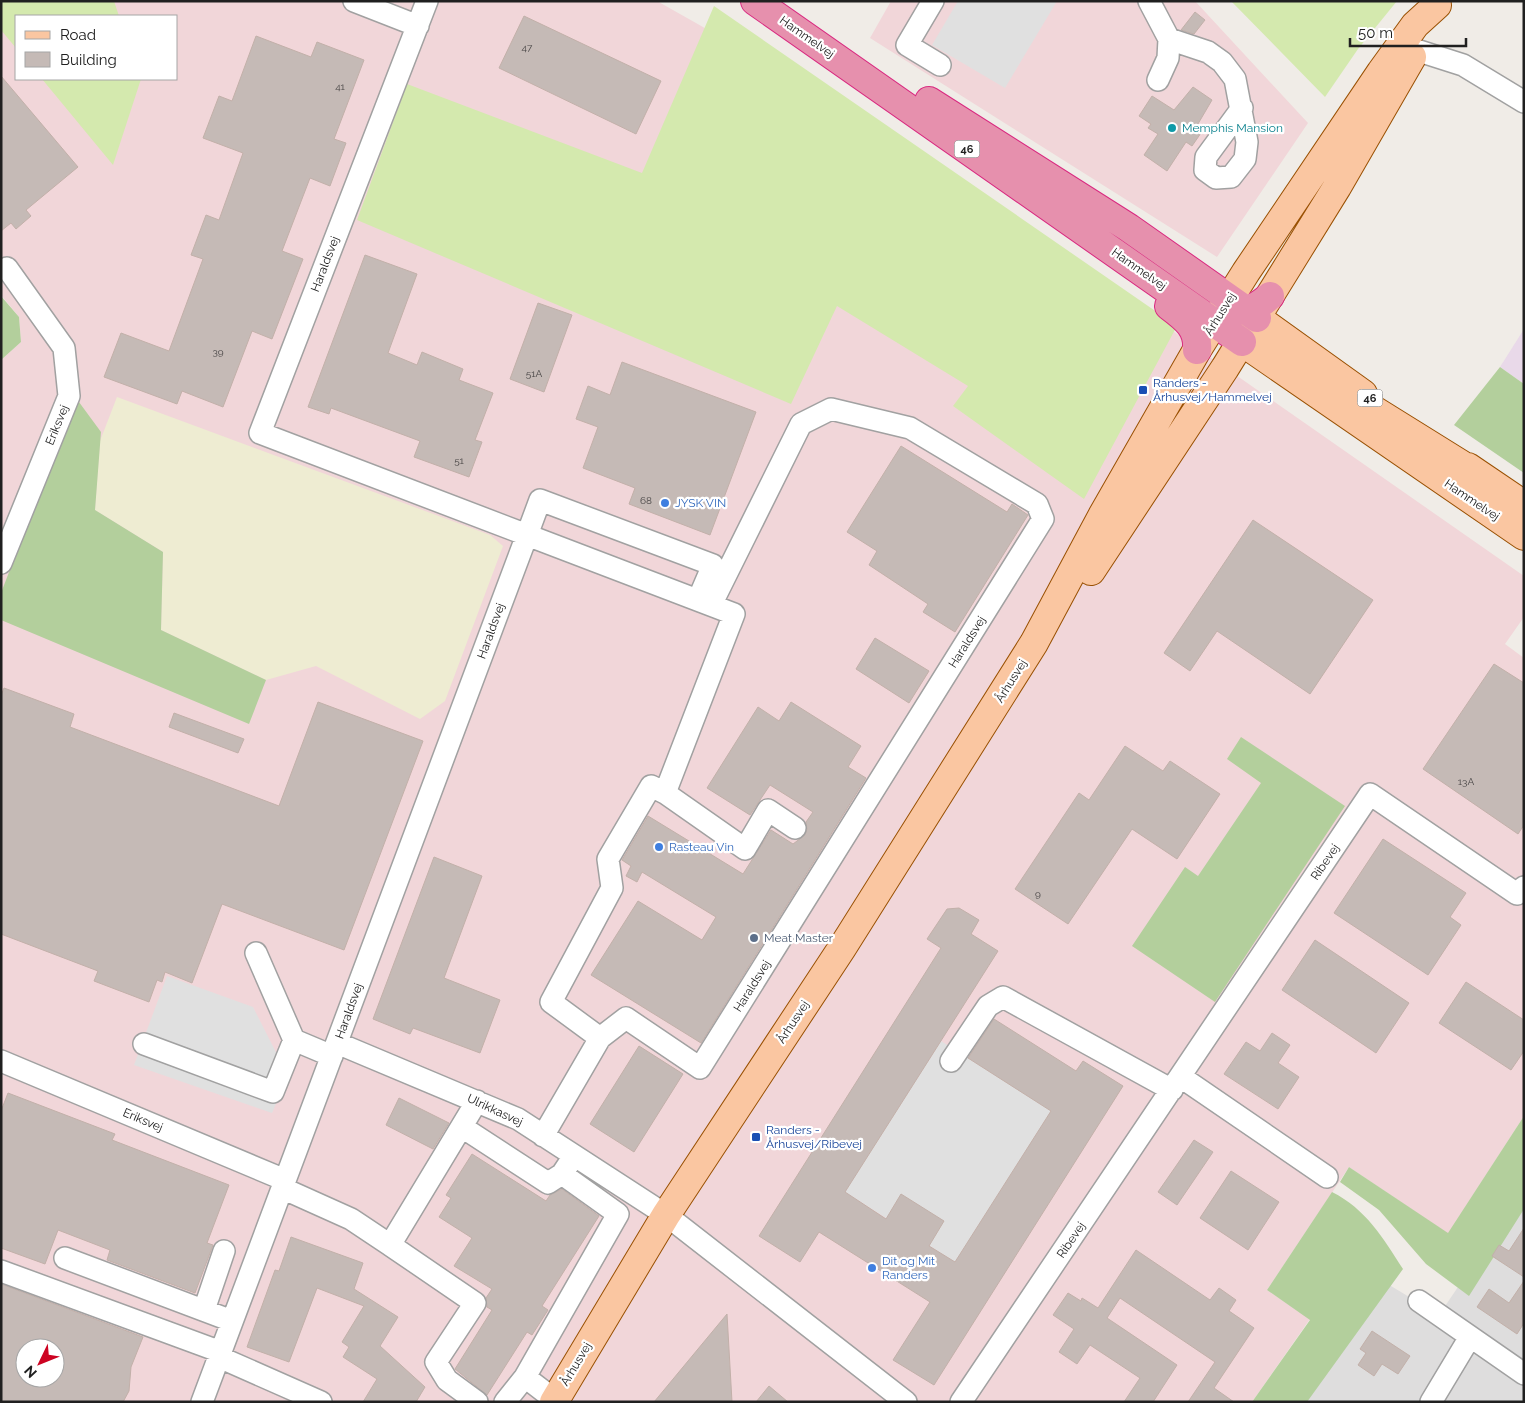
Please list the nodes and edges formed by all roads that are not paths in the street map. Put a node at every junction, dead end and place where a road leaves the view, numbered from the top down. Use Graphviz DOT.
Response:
graph roads {
  1 [pos="354,1"];
  2 [pos="427,1"];
  3 [pos="755,1"];
  4 [pos="759,1"];
  5 [pos="933,1"];
  6 [pos="1149,1"];
  7 [pos="1438,3"];
  8 [pos="418,26"];
  9 [pos="1169,39"];
  10 [pos="1416,50"];
  11 [pos="940,65"];
  12 [pos="1158,80"];
  13 [pos="1522,96"];
  14 [pos="1242,108"];
  15 [pos="8,268"];
  16 [pos="1235,320"];
  17 [pos="1524,505"];
  18 [pos="527,535"];
  19 [pos="1524,536"];
  20 [pos="1,563"];
  21 [pos="704,603"];
  22 [pos="1034,644"];
  23 [pos="665,793"];
  24 [pos="795,828"];
  25 [pos="1520,891"];
  26 [pos="256,953"];
  27 [pos="600,1038"];
  28 [pos="294,1040"];
  29 [pos="144,1044"];
  30 [pos="335,1050"];
  31 [pos="951,1062"];
  32 [pos="3,1068"];
  33 [pos="1177,1084"];
  34 [pos="477,1101"];
  35 [pos="462,1127"];
  36 [pos="544,1136"];
  37 [pos="574,1156"];
  38 [pos="562,1174"];
  39 [pos="1327,1176"];
  40 [pos="283,1184"];
  41 [pos="666,1215"];
  42 [pos="390,1245"];
  43 [pos="224,1251"];
  44 [pos="65,1258"];
  45 [pos="1,1270"];
  46 [pos="1418,1300"];
  47 [pos="204,1310"];
  48 [pos="232,1321"];
  49 [pos="1470,1337"];
  50 [pos="220,1354"];
  51 [pos="1523,1372"];
  52 [pos="525,1377"];
  53 [pos="554,1401"];
  54 [pos="202,1402"];
  55 [pos="321,1402"];
  56 [pos="476,1402"];
  57 [pos="505,1402"];
  58 [pos="906,1402"];
  59 [pos="961,1402"];
  60 [pos="1431,1402"];
  1 -- 8 [label="street"];
  2 -- 8 [label="street, Haraldsvej"];
  3 -- 16 [label="highway, Hammelvej / 46"];
  4 -- 16 [label="highway, Hammelvej / 46"];
  5 -- 11 [label="street"];
  6 -- 9 [label="street"];
  7 -- 10 [label="main road, Århusvej"];
  7 -- 16 [label="main road, Århusvej"];
  8 -- 18 [label="street, Haraldsvej"];
  9 -- 12 [label="street"];
  9 -- 14 [label="street"];
  10 -- 13 [label="street"];
  10 -- 16 [label="main road, Århusvej"];
  15 -- 20 [label="street, Eriksvej"];
  16 -- 17 [label="main road, Hammelvej / 46"];
  16 -- 19 [label="main road, Hammelvej / 46"];
  16 -- 22 [label="main road, Århusvej"];
  16 -- 22 [label="main road, Århusvej"];
  18 -- 21 [label="street, Haraldsvej"];
  18 -- 21 [label="street, Haraldsvej"];
  18 -- 30 [label="street, Haraldsvej"];
  21 -- 23 [label="street, Haraldsvej"];
  21 -- 27 [label="street, Haraldsvej"];
  22 -- 41 [label="main road, Århusvej"];
  23 -- 24 [label="street"];
  23 -- 27 [label="street"];
  25 -- 33 [label="street, Ribevej"];
  26 -- 28 [label="street"];
  27 -- 36 [label="street, Haraldsvej"];
  28 -- 29 [label="street"];
  28 -- 30 [label="street, Ulrikkasvej"];
  30 -- 34 [label="street, Ulrikkasvej"];
  30 -- 40 [label="street, Haraldsvej"];
  31 -- 33 [label="street"];
  32 -- 40 [label="street, Eriksvej"];
  33 -- 39 [label="street"];
  33 -- 59 [label="street, Ribevej"];
  34 -- 35 [label="street"];
  34 -- 36 [label="street, Ulrikkasvej"];
  35 -- 38 [label="street"];
  35 -- 42 [label="street"];
  36 -- 37 [label="street, Ulrikkasvej"];
  37 -- 38 [label="street"];
  37 -- 41 [label="street, Ulrikkasvej"];
  38 -- 52 [label="street"];
  40 -- 42 [label="street, Eriksvej"];
  40 -- 48 [label="street, Haraldsvej"];
  41 -- 53 [label="main road, Århusvej"];
  41 -- 58 [label="street"];
  42 -- 56 [label="street, Eriksvej"];
  43 -- 47 [label="street"];
  44 -- 47 [label="street"];
  45 -- 50 [label="street"];
  46 -- 49 [label="street"];
  47 -- 48 [label="street"];
  48 -- 50 [label="street, Haraldsvej"];
  49 -- 51 [label="street"];
  49 -- 60 [label="street"];
  50 -- 54 [label="street, Haraldsvej"];
  50 -- 55 [label="street"];
  52 -- 53 [label="street"];
  52 -- 57 [label="street"];
}
